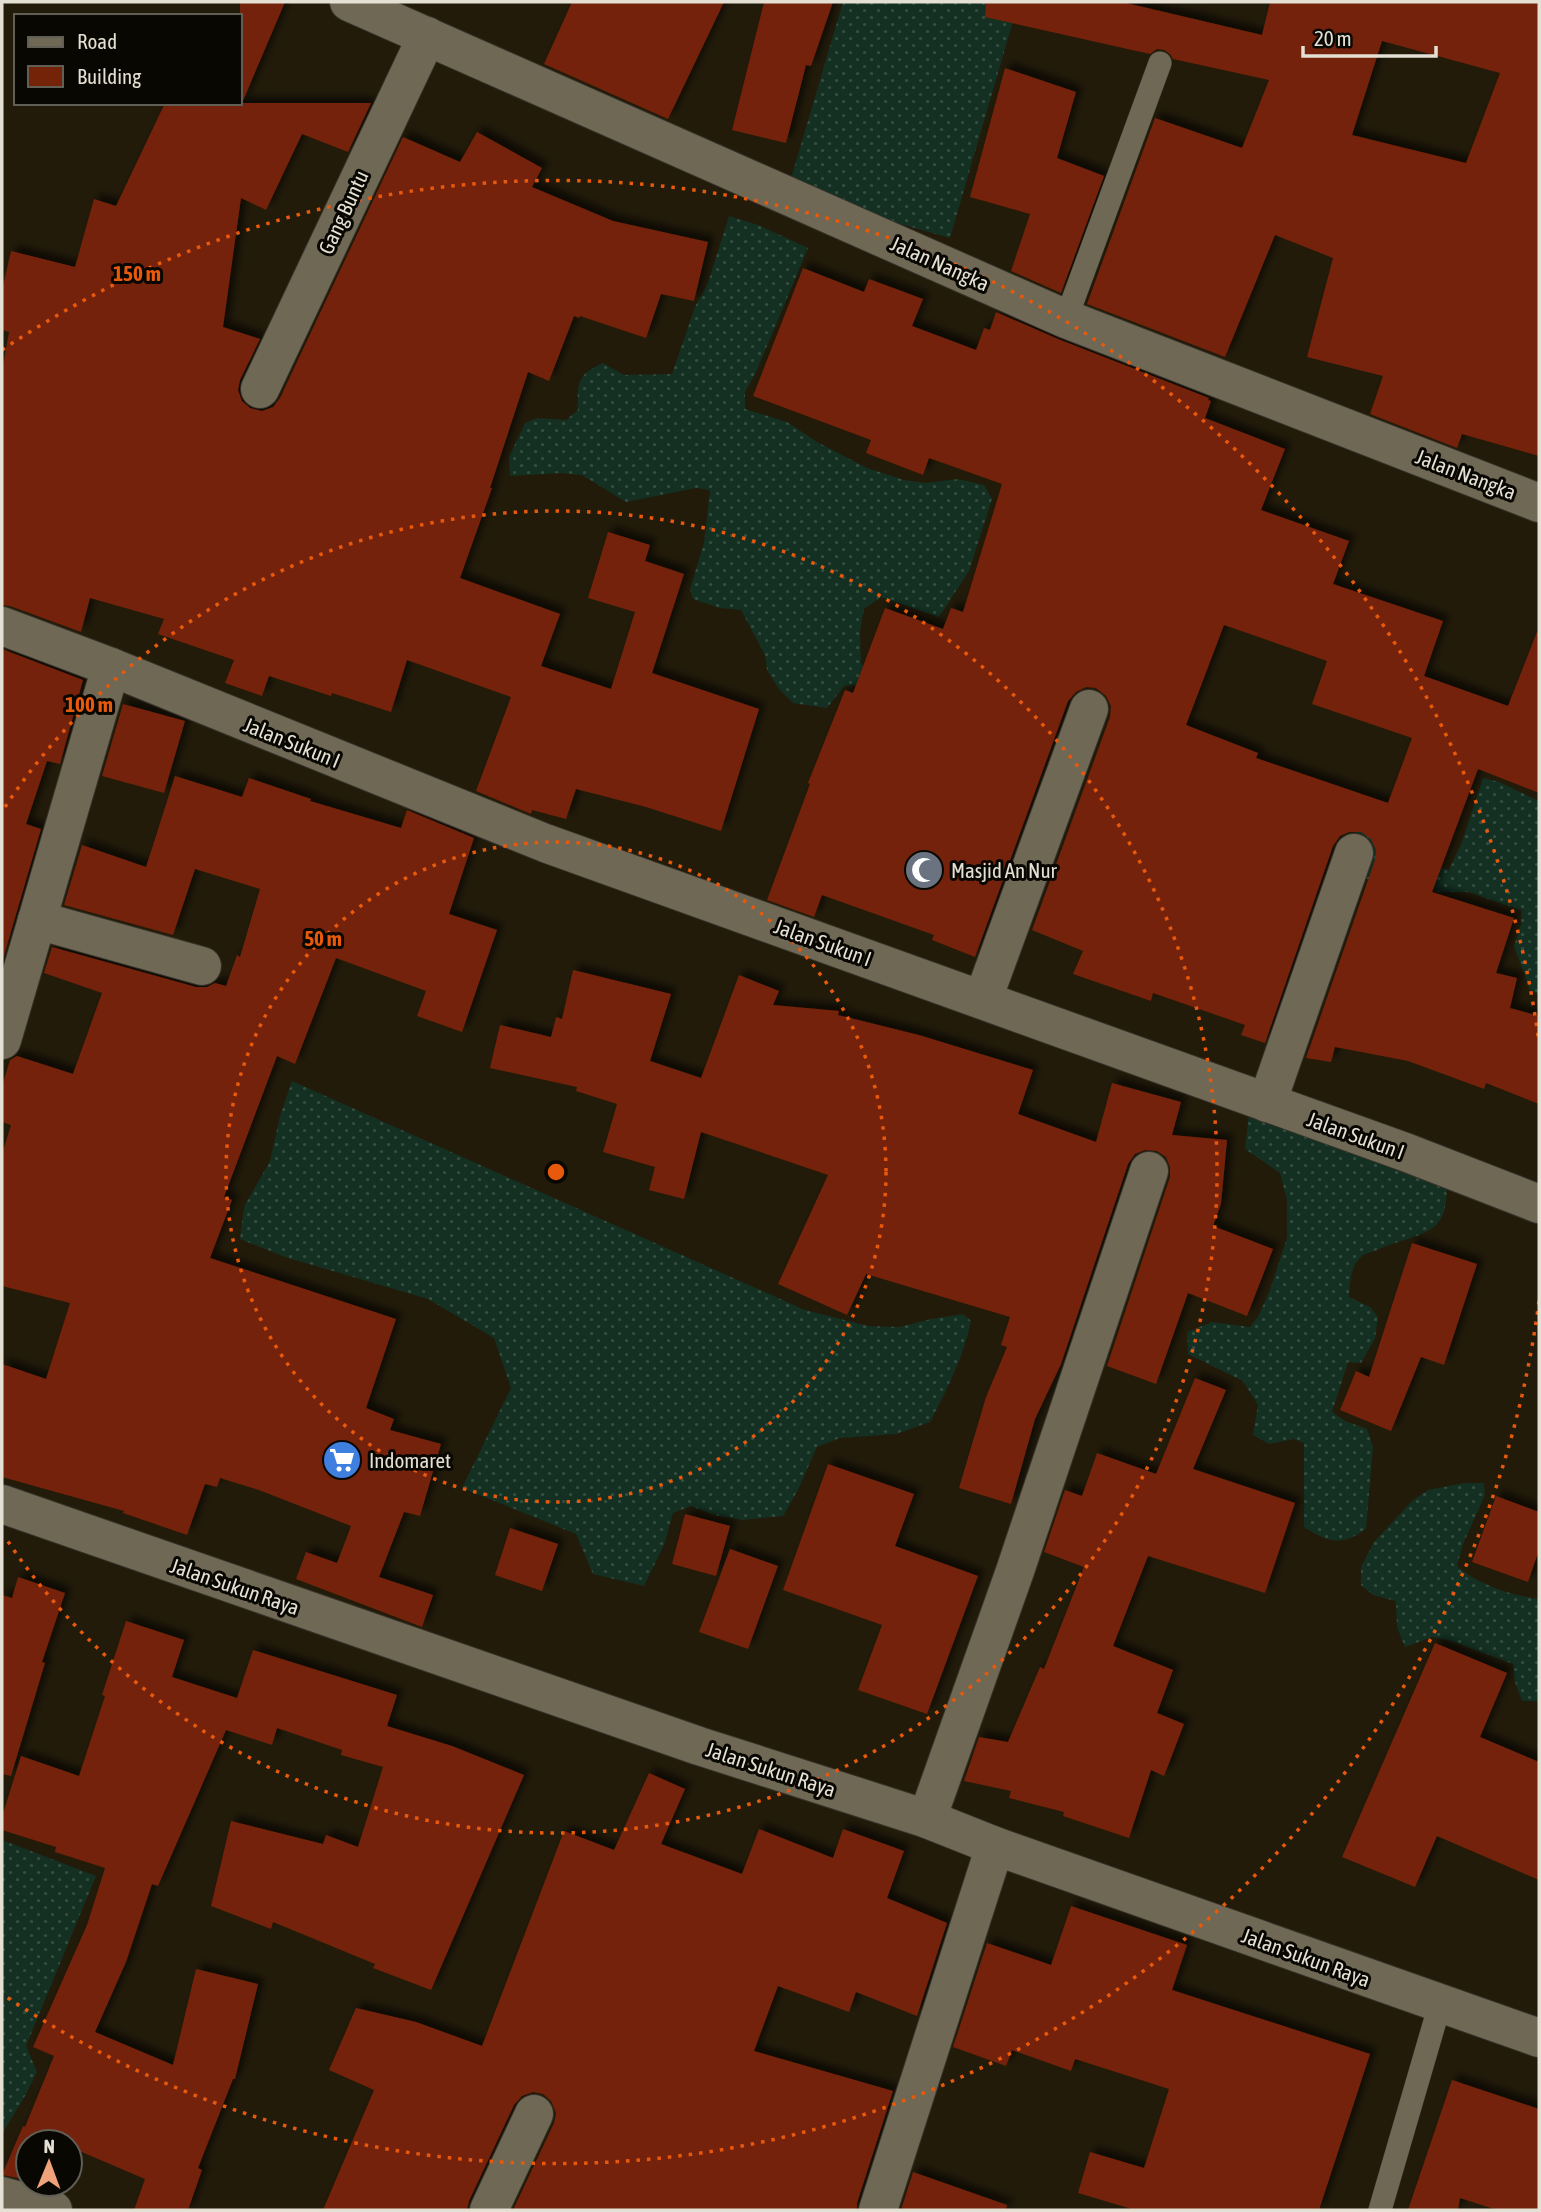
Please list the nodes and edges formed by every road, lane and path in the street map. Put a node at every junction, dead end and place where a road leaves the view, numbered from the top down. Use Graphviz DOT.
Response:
graph roads {
  1 [pos="349,2"];
  2 [pos="427,36"];
  3 [pos="1160,63"];
  4 [pos="1066,319"];
  5 [pos="260,389"];
  6 [pos="1539,503"];
  7 [pos="2,626"];
  8 [pos="111,667"];
  9 [pos="1089,709"];
  10 [pos="1354,853"];
  11 [pos="37,920"];
  12 [pos="202,966"];
  13 [pos="983,999"];
  14 [pos="2,1040"];
  15 [pos="1267,1103"];
  16 [pos="1149,1171"];
  17 [pos="1539,1204"];
  18 [pos="2,1504"];
  19 [pos="927,1819"];
  20 [pos="995,1846"];
  21 [pos="1440,2004"];
  22 [pos="1539,2038"];
  23 [pos="534,2114"];
  24 [pos="2,2196"];
  25 [pos="53,2210"];
  26 [pos="489,2210"];
  27 [pos="878,2210"];
  28 [pos="1380,2210"];
  1 -- 2 [label="street, Jalan Nangka"];
  2 -- 4 [label="street, Jalan Nangka"];
  2 -- 5 [label="street, Gang Buntu"];
  3 -- 4 [label="lane"];
  4 -- 6 [label="street, Jalan Nangka"];
  7 -- 8 [label="street, Jalan Sukun I"];
  8 -- 11 [label="street"];
  8 -- 13 [label="street, Jalan Sukun I"];
  9 -- 13 [label="street"];
  10 -- 15 [label="street"];
  11 -- 12 [label="street"];
  11 -- 14 [label="street"];
  13 -- 15 [label="street, Jalan Sukun I"];
  15 -- 17 [label="street, Jalan Sukun I"];
  16 -- 19 [label="street"];
  18 -- 19 [label="street, Jalan Sukun Raya"];
  19 -- 20 [label="street, Jalan Sukun Raya"];
  20 -- 21 [label="street, Jalan Sukun Raya"];
  20 -- 27 [label="street"];
  21 -- 22 [label="street, Jalan Sukun Raya"];
  21 -- 28 [label="lane"];
  23 -- 26 [label="street"];
  24 -- 25 [label="street"];
}
